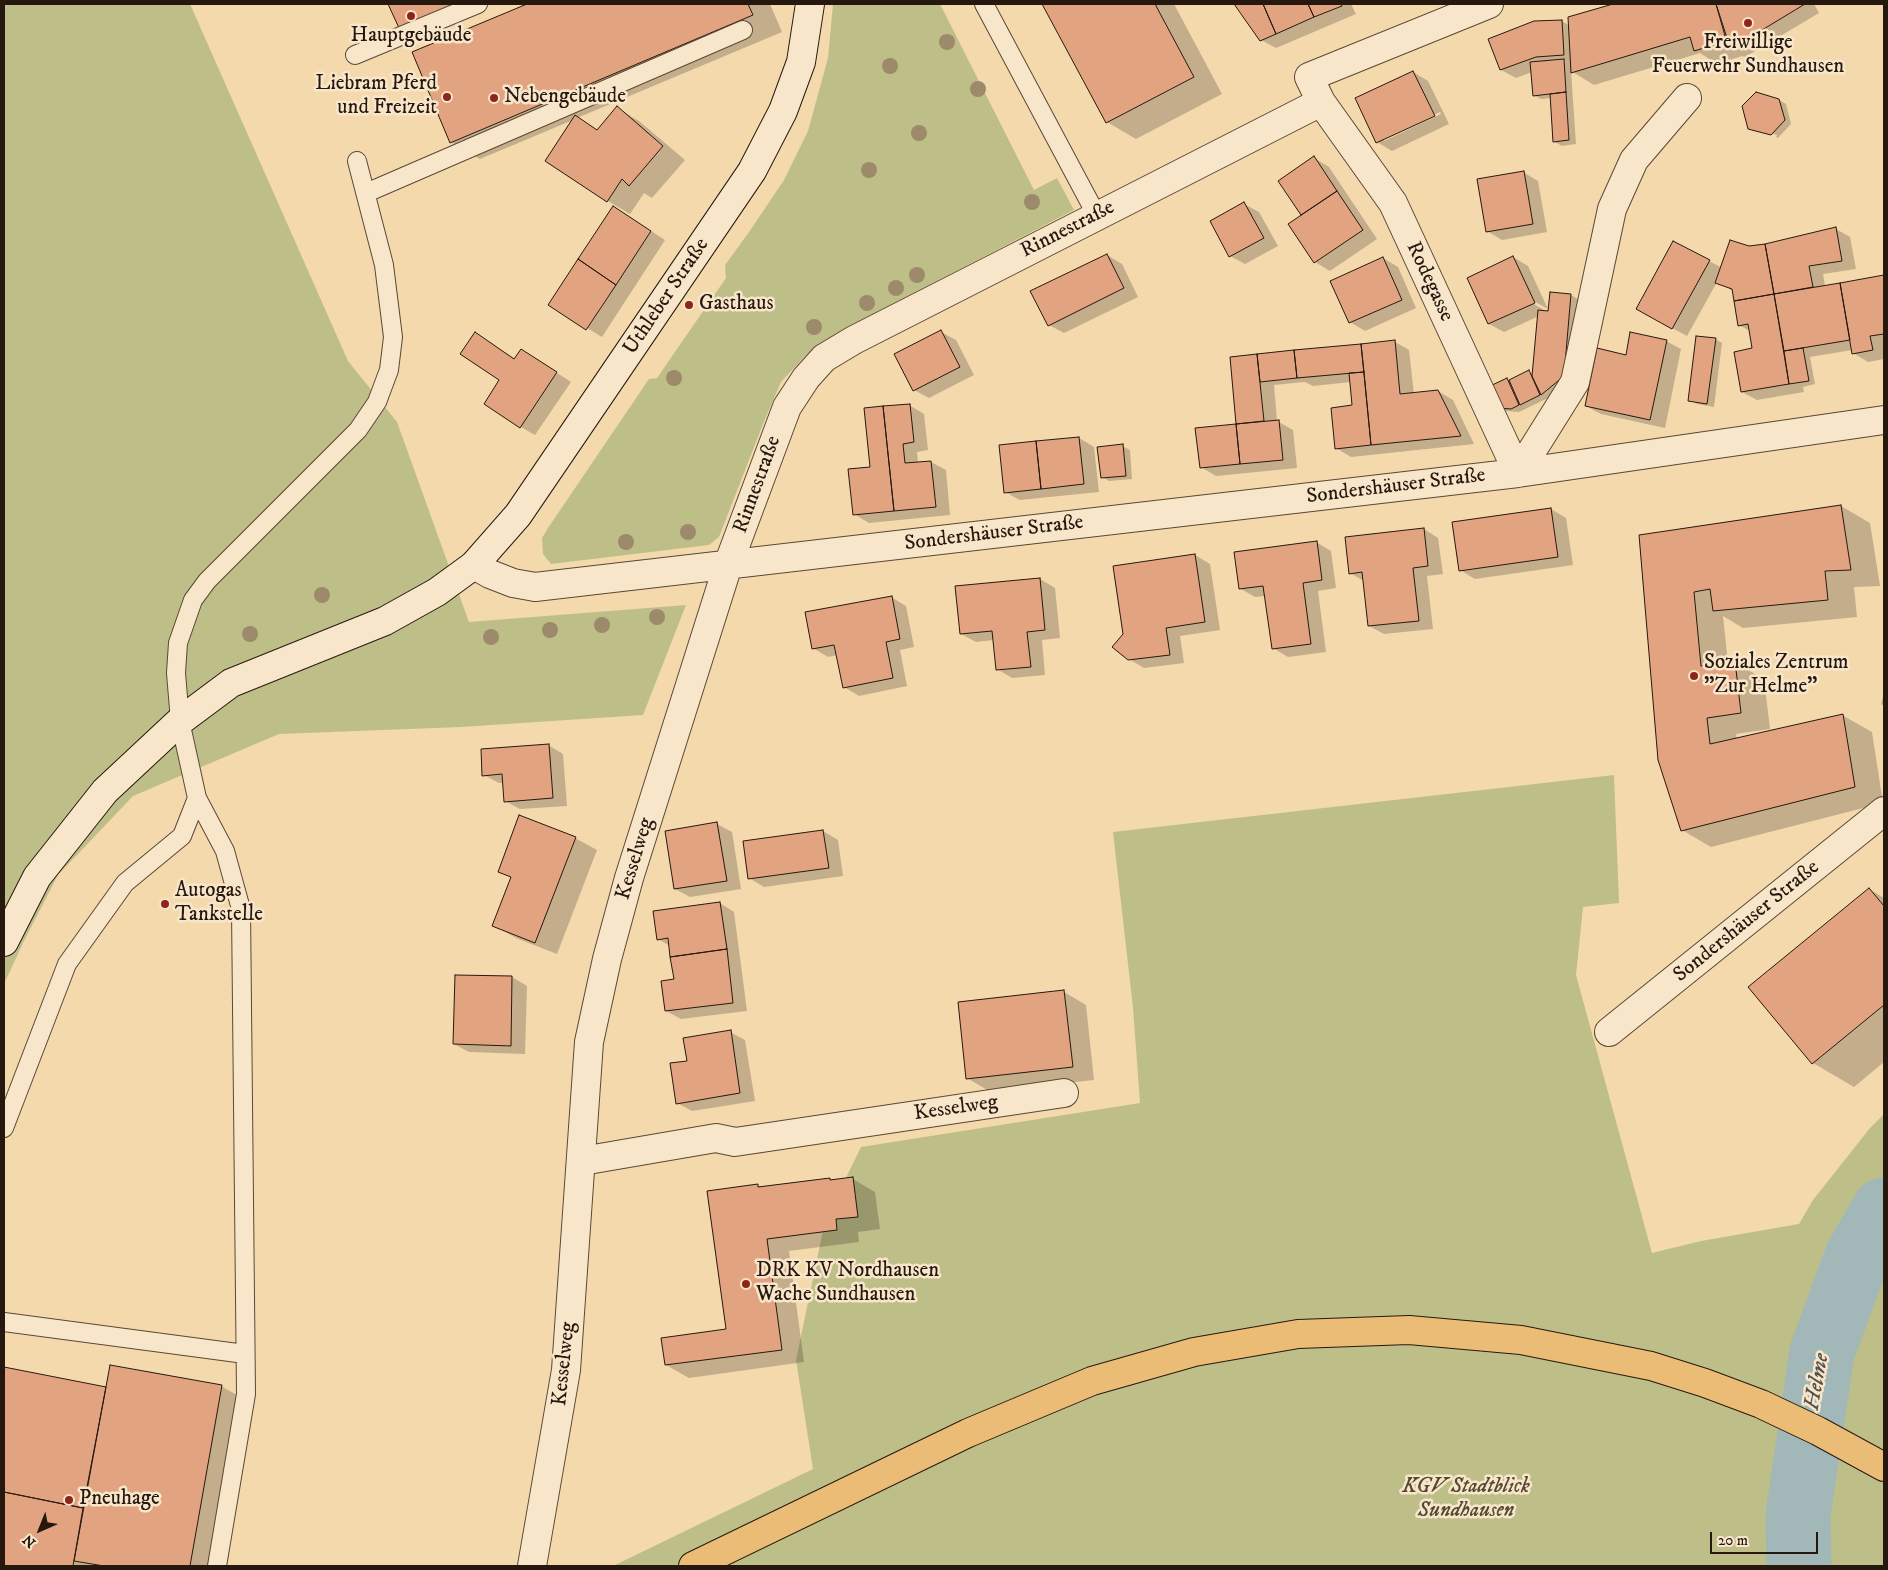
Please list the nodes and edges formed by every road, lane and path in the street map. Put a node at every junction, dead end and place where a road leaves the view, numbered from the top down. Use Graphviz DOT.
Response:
graph roads {
  1 [pos="478,4"];
  2 [pos="810,4"];
  3 [pos="984,4"];
  4 [pos="1489,4"];
  5 [pos="743,30"];
  6 [pos="355,55"];
  7 [pos="1687,98"];
  8 [pos="1321,102"];
  9 [pos="358,161"];
  10 [pos="366,193"];
  11 [pos="1097,216"];
  12 [pos="1884,420"];
  13 [pos="1518,473"];
  14 [pos="474,565"];
  15 [pos="728,565"];
  16 [pos="180,721"];
  17 [pos="197,798"];
  18 [pos="1884,811"];
  19 [pos="4,942"];
  20 [pos="1609,1032"];
  21 [pos="1064,1093"];
  22 [pos="4,1128"];
  23 [pos="582,1161"];
  24 [pos="4,1322"];
  25 [pos="246,1354"];
  26 [pos="1884,1467"];
  27 [pos="217,1566"];
  28 [pos="532,1566"];
  29 [pos="693,1566"];
  1 -- 6 [label="lane"];
  2 -- 14 [label="street, Uthleber Straße"];
  3 -- 11 [label="lane"];
  4 -- 8 [label="street"];
  5 -- 10 [label="lane"];
  7 -- 13 [label="street"];
  8 -- 11 [label="street, Rinnestraße"];
  8 -- 13 [label="street, Rodegasse"];
  9 -- 10 [label="lane"];
  10 -- 16 [label="lane"];
  11 -- 15 [label="street, Rinnestraße"];
  12 -- 13 [label="street, Sondershäuser Straße"];
  13 -- 15 [label="street, Sondershäuser Straße"];
  14 -- 15 [label="street, Sondershäuser Straße"];
  14 -- 16 [label="street, Uthleber Straße"];
  15 -- 23 [label="street, Kesselweg"];
  16 -- 17 [label="lane"];
  16 -- 19 [label="street, Uthleber Straße"];
  17 -- 22 [label="lane"];
  17 -- 25 [label="lane"];
  18 -- 20 [label="street, Sondershäuser Straße"];
  21 -- 23 [label="street, Kesselweg"];
  23 -- 28 [label="street, Kesselweg"];
  24 -- 25 [label="lane"];
  25 -- 27 [label="lane"];
  26 -- 29 [label="main road"];
}
